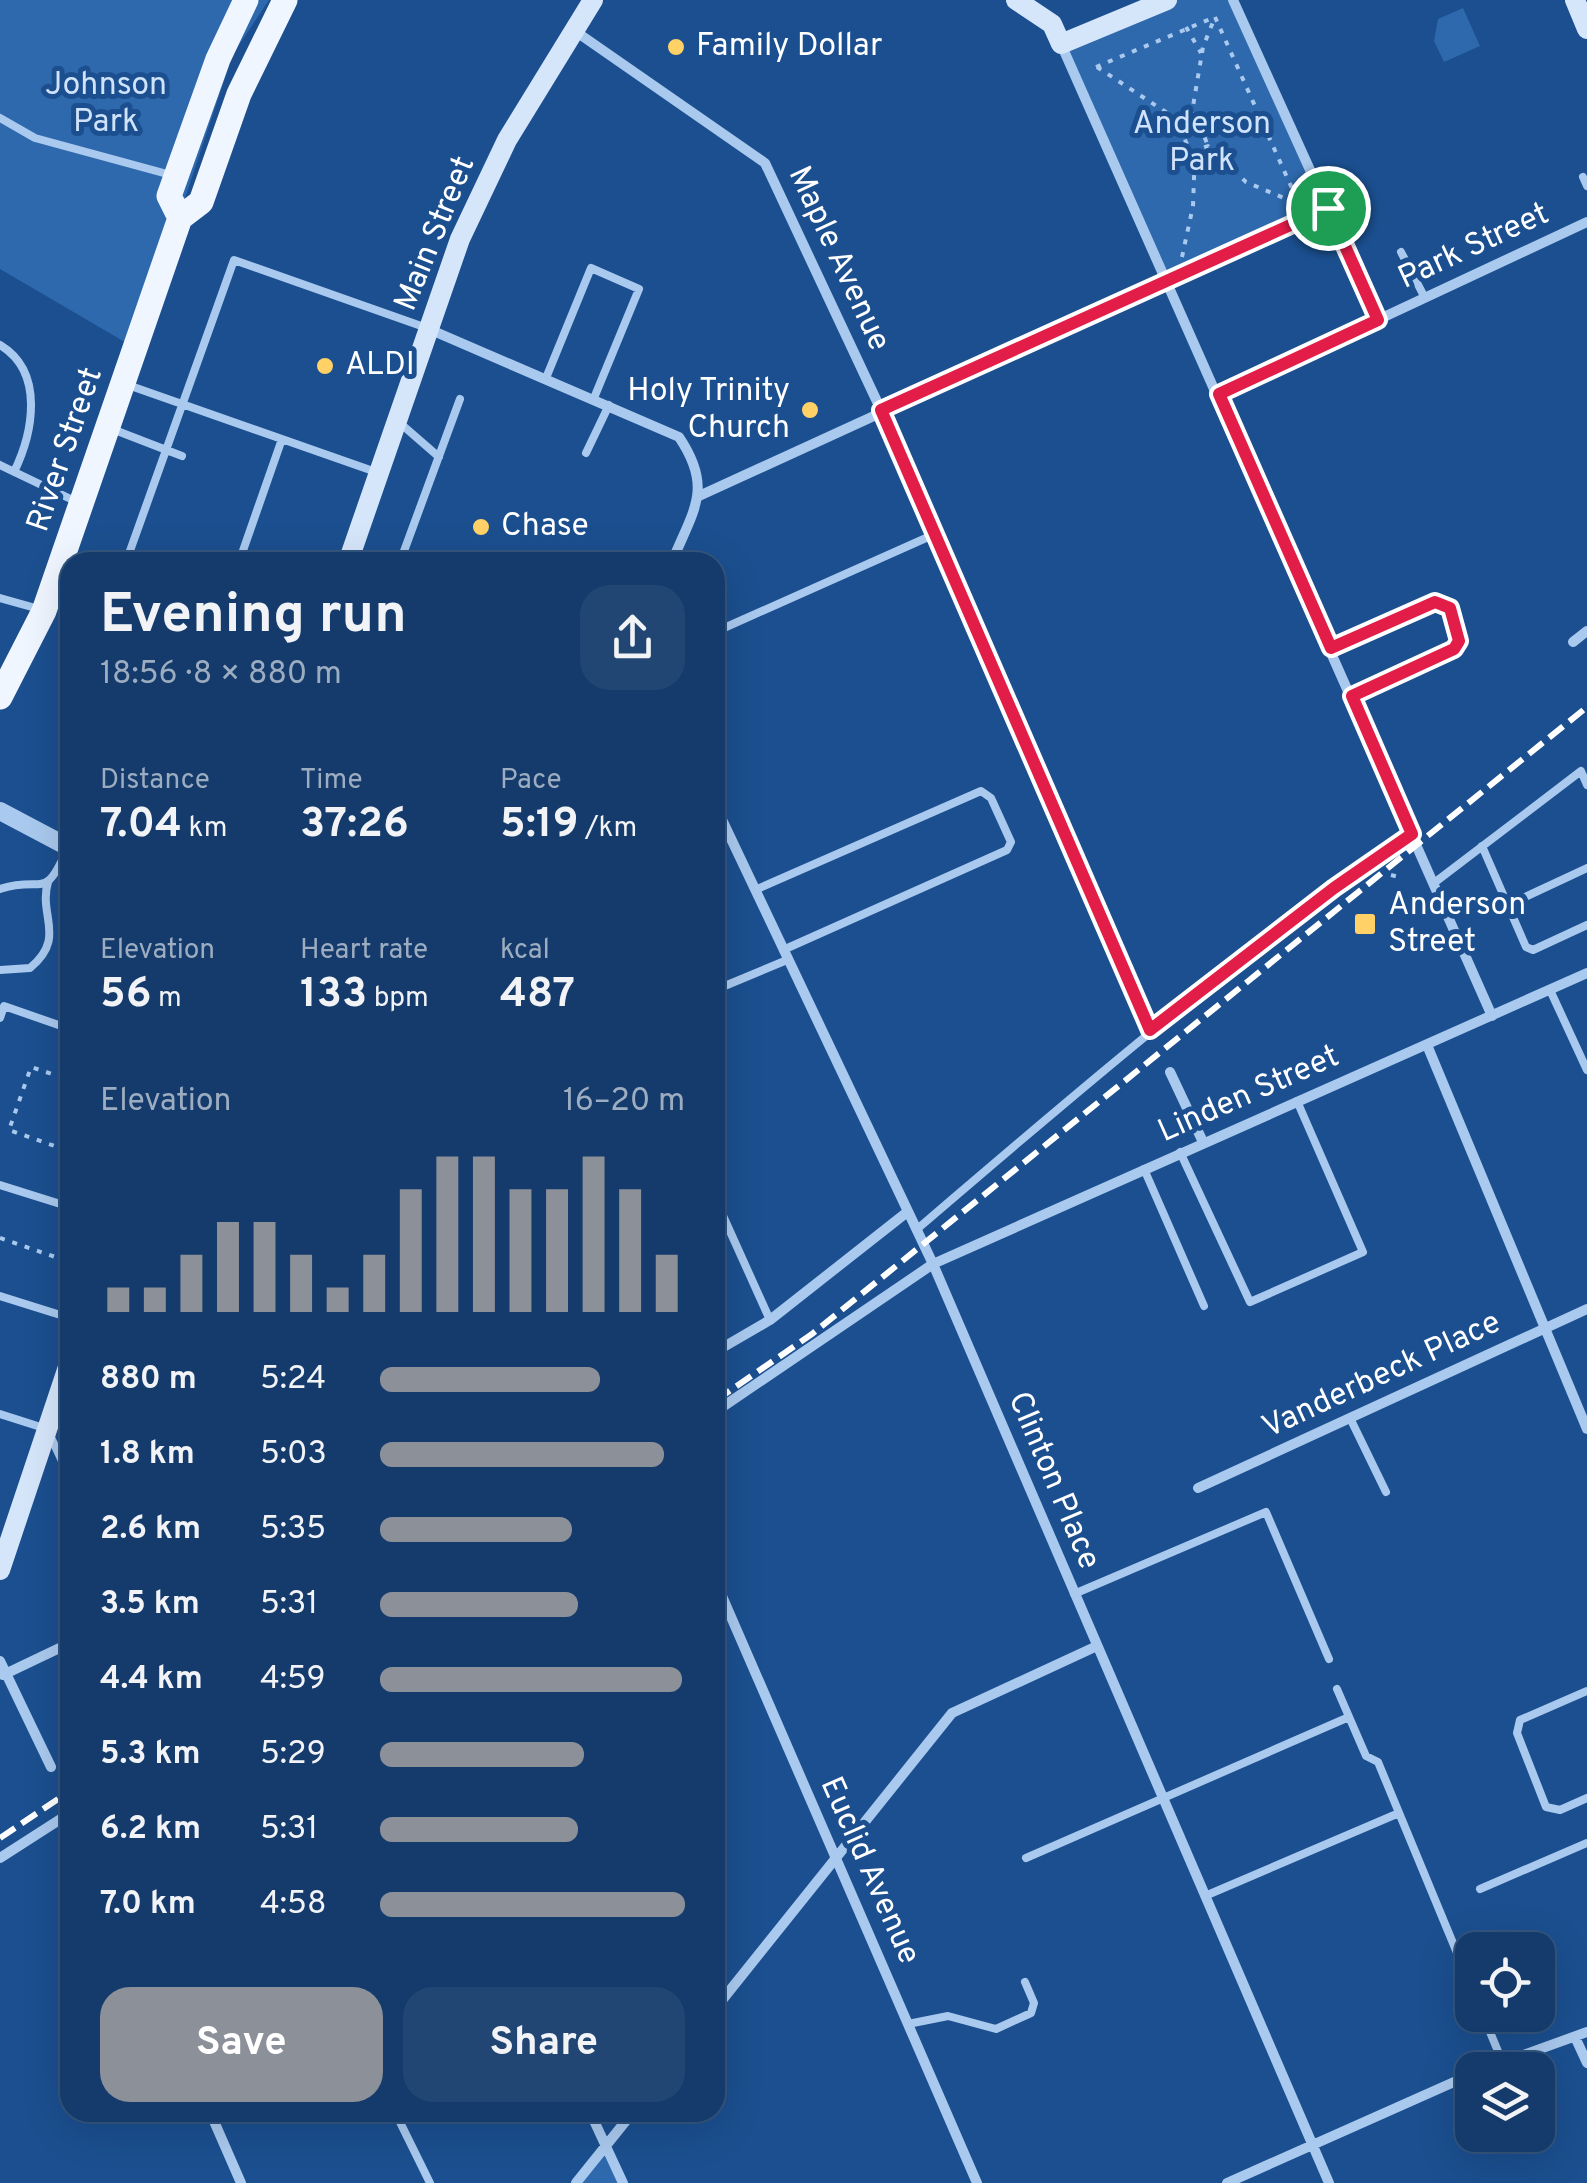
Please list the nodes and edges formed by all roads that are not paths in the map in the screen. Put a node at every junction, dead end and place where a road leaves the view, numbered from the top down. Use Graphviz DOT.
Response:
graph roads {
  1 [pos="246,0"];
  2 [pos="285,0"];
  3 [pos="594,0"];
  4 [pos="1016,0"];
  5 [pos="1167,0"];
  6 [pos="1233,0"];
  7 [pos="1574,0"];
  8 [pos="1587,29"];
  9 [pos="574,31"];
  10 [pos="1062,44"];
  11 [pos="0,118"];
  12 [pos="176,176"];
  13 [pos="1328,208"];
  14 [pos="180,218"];
  15 [pos="1587,222"];
  16 [pos="1401,252"];
  17 [pos="1168,281"];
  18 [pos="1425,298"];
  19 [pos="1378,320"];
  20 [pos="430,330"];
  21 [pos="3,346"];
  22 [pos="546,378"];
  23 [pos="123,384"];
  24 [pos="1219,394"];
  25 [pos="594,398"];
  26 [pos="460,400"];
  27 [pos="182,404"];
  28 [pos="609,404"];
  29 [pos="881,410"];
  30 [pos="399,422"];
  31 [pos="108,427"];
  32 [pos="282,439"];
  33 [pos="165,450"];
  34 [pos="586,453"];
  35 [pos="182,456"];
  36 [pos="438,457"];
  37 [pos="0,465"];
  38 [pos="14,472"];
  39 [pos="380,474"];
  40 [pos="699,496"];
  41 [pos="81,504"];
  42 [pos="935,534"];
  43 [pos="68,552"];
  44 [pos="129,552"];
  45 [pos="242,552"];
  46 [pos="352,552"];
  47 [pos="404,552"];
  48 [pos="676,552"];
  49 [pos="60,575"];
  50 [pos="0,598"];
  51 [pos="44,610"];
  52 [pos="725,628"];
  53 [pos="1587,632"];
  54 [pos="1573,642"];
  55 [pos="1331,648"];
  56 [pos="1352,696"];
  57 [pos="0,697"];
  58 [pos="1584,768"];
  59 [pos="1587,785"];
  60 [pos="0,811"];
  61 [pos="1412,834"];
  62 [pos="725,836"];
  63 [pos="60,842"];
  64 [pos="1482,846"];
  65 [pos="60,867"];
  66 [pos="1587,868"];
  67 [pos="48,882"];
  68 [pos="1434,883"];
  69 [pos="0,890"];
  70 [pos="755,890"];
  71 [pos="1508,905"];
  72 [pos="1587,924"];
  73 [pos="785,955"];
  74 [pos="0,970"];
  75 [pos="1587,973"];
  76 [pos="725,985"];
  77 [pos="1550,990"];
  78 [pos="1492,1016"];
  79 [pos="0,1018"];
  80 [pos="60,1026"];
  81 [pos="1150,1030"];
  82 [pos="1427,1044"];
  83 [pos="1587,1070"];
  84 [pos="1170,1072"];
  85 [pos="1297,1101"];
  86 [pos="1203,1142"];
  87 [pos="1180,1152"];
  88 [pos="1144,1168"];
  89 [pos="0,1185"];
  90 [pos="60,1204"];
  91 [pos="906,1213"];
  92 [pos="725,1220"];
  93 [pos="915,1231"];
  94 [pos="932,1264"];
  95 [pos="0,1296"];
  96 [pos="1204,1306"];
  97 [pos="1587,1309"];
  98 [pos="60,1315"];
  99 [pos="770,1320"];
  100 [pos="1547,1326"];
  101 [pos="725,1346"];
  102 [pos="60,1392"];
  103 [pos="725,1405"];
  104 [pos="0,1414"];
  105 [pos="1350,1418"];
  106 [pos="1587,1428"];
  107 [pos="47,1430"];
  108 [pos="60,1457"];
  109 [pos="1198,1488"];
  110 [pos="1386,1492"];
  111 [pos="1,1564"];
  112 [pos="1074,1594"];
  113 [pos="725,1603"];
  114 [pos="1097,1646"];
  115 [pos="60,1648"];
  116 [pos="1329,1659"];
  117 [pos="0,1661"];
  118 [pos="3,1675"];
  119 [pos="1336,1689"];
  120 [pos="1587,1691"];
  121 [pos="1349,1717"];
  122 [pos="51,1767"];
  123 [pos="1587,1798"];
  124 [pos="1163,1799"];
  125 [pos="1399,1813"];
  126 [pos="60,1819"];
  127 [pos="1587,1843"];
  128 [pos="0,1858"];
  129 [pos="836,1858"];
  130 [pos="1026,1858"];
  131 [pos="1480,1889"];
  132 [pos="1204,1896"];
  133 [pos="1455,1948"];
  134 [pos="1026,1982"];
  135 [pos="725,1997"];
  136 [pos="908,2024"];
  137 [pos="1581,2034"];
  138 [pos="1528,2052"];
  139 [pos="1587,2063"];
  140 [pos="1455,2082"];
  141 [pos="214,2122"];
  142 [pos="400,2122"];
  143 [pos="595,2122"];
  144 [pos="624,2122"];
  145 [pos="1312,2145"];
  146 [pos="606,2146"];
  147 [pos="241,2183"];
  148 [pos="430,2183"];
  149 [pos="576,2183"];
  150 [pos="622,2183"];
  151 [pos="978,2183"];
  152 [pos="1227,2183"];
  153 [pos="1329,2183"];
  1 -- 12 [label="main road, River Street"];
  2 -- 14 [label="main road, River Street"];
  3 -- 9 [label="main road, Main Street"];
  4 -- 10 [label="main road"];
  5 -- 10 [label="main road"];
  6 -- 13 [label="street"];
  7 -- 8 [label="main road"];
  9 -- 20 [label="main road, Main Street"];
  9 -- 29 [label="street, Maple Avenue"];
  10 -- 17 [label="street"];
  11 -- 12 [label="lane"];
  12 -- 14 [label="main road, River Street"];
  13 -- 17 [label="street"];
  13 -- 19 [label="street"];
  14 -- 23 [label="main road, River Street"];
  15 -- 18 [label="street, Park Street"];
  16 -- 18 [label="lane"];
  17 -- 24 [label="street"];
  17 -- 29 [label="street"];
  18 -- 19 [label="street, Park Street"];
  19 -- 24 [label="street, Park Street"];
  20 -- 22 [label="street"];
  20 -- 27 [label="lane"];
  20 -- 30 [label="main road, Main Street"];
  21 -- 38 [label="lane"];
  22 -- 25 [label="street"];
  22 -- 25 [label="lane"];
  23 -- 27 [label="lane"];
  23 -- 31 [label="main road, River Street"];
  24 -- 55 [label="street"];
  25 -- 28 [label="street"];
  26 -- 36 [label="lane"];
  27 -- 32 [label="lane"];
  27 -- 33 [label="lane"];
  28 -- 34 [label="lane"];
  28 -- 40 [label="street"];
  29 -- 40 [label="street"];
  29 -- 42 [label="street, Maple Avenue"];
  30 -- 36 [label="lane"];
  30 -- 39 [label="main road, Main Street"];
  31 -- 33 [label="lane"];
  31 -- 41 [label="main road, River Street"];
  32 -- 39 [label="lane"];
  32 -- 45 [label="lane"];
  33 -- 35 [label="lane"];
  33 -- 44 [label="lane"];
  36 -- 47 [label="lane"];
  37 -- 38 [label="lane"];
  38 -- 41 [label="lane"];
  39 -- 46 [label="main road, Main Street"];
  40 -- 48 [label="street"];
  41 -- 43 [label="main road, River Street"];
  42 -- 52 [label="lane"];
  42 -- 81 [label="street, Maple Avenue"];
  49 -- 51 [label="main road, River Street"];
  50 -- 51 [label="lane"];
  51 -- 57 [label="main road, River Street"];
  53 -- 54 [label="street"];
  55 -- 56 [label="street"];
  55 -- 56 [label="lane"];
  56 -- 61 [label="street"];
  58 -- 59 [label="lane"];
  58 -- 64 [label="lane"];
  60 -- 63 [label="street"];
  61 -- 68 [label="street"];
  61 -- 81 [label="lane"];
  62 -- 70 [label="street, Clinton Place"];
  64 -- 68 [label="lane"];
  64 -- 71 [label="lane"];
  65 -- 67 [label="lane"];
  66 -- 71 [label="lane"];
  67 -- 69 [label="lane"];
  67 -- 74 [label="lane"];
  68 -- 78 [label="street"];
  70 -- 73 [label="street, Clinton Place"];
  70 -- 73 [label="lane"];
  71 -- 72 [label="lane"];
  73 -- 76 [label="lane"];
  73 -- 91 [label="street, Clinton Place"];
  75 -- 77 [label="street, Linden Street"];
  77 -- 78 [label="street, Linden Street"];
  77 -- 83 [label="lane"];
  78 -- 82 [label="street, Linden Street"];
  79 -- 80 [label="lane"];
  81 -- 93 [label="lane"];
  82 -- 85 [label="street, Linden Street"];
  82 -- 100 [label="street"];
  84 -- 86 [label="street"];
  85 -- 86 [label="street, Linden Street"];
  85 -- 87 [label="lane"];
  86 -- 87 [label="street, Linden Street"];
  87 -- 88 [label="street, Linden Street"];
  88 -- 94 [label="street, Linden Street"];
  88 -- 96 [label="lane"];
  89 -- 90 [label="lane"];
  91 -- 93 [label="street, Clinton Place"];
  91 -- 99 [label="street"];
  92 -- 99 [label="lane"];
  93 -- 94 [label="street, Clinton Place"];
  94 -- 103 [label="street, Linden Street"];
  94 -- 112 [label="street, Clinton Place"];
  95 -- 98 [label="lane"];
  97 -- 100 [label="street, Vanderbeck Place"];
  99 -- 101 [label="street"];
  100 -- 105 [label="street, Vanderbeck Place"];
  100 -- 106 [label="street"];
  102 -- 107 [label="main road"];
  104 -- 107 [label="lane"];
  105 -- 109 [label="street, Vanderbeck Place"];
  105 -- 110 [label="lane"];
  107 -- 108 [label="lane"];
  107 -- 111 [label="main road"];
  112 -- 114 [label="street, Clinton Place"];
  112 -- 116 [label="lane"];
  113 -- 129 [label="street, Euclid Avenue"];
  114 -- 124 [label="street, Clinton Place"];
  114 -- 129 [label="street"];
  115 -- 118 [label="street"];
  117 -- 118 [label="street"];
  118 -- 122 [label="street"];
  119 -- 121 [label="lane"];
  120 -- 123 [label="lane"];
  121 -- 124 [label="lane"];
  121 -- 125 [label="lane"];
  124 -- 130 [label="lane"];
  124 -- 132 [label="street, Clinton Place"];
  125 -- 132 [label="lane"];
  125 -- 133 [label="lane"];
  126 -- 128 [label="street"];
  127 -- 131 [label="lane"];
  129 -- 135 [label="street"];
  129 -- 136 [label="street, Euclid Avenue"];
  132 -- 145 [label="street, Clinton Place"];
  134 -- 136 [label="lane"];
  136 -- 151 [label="street, Euclid Avenue"];
  137 -- 138 [label="street"];
  137 -- 139 [label="street"];
  140 -- 145 [label="street"];
  141 -- 147 [label="street"];
  142 -- 148 [label="lane"];
  143 -- 146 [label="street"];
  144 -- 146 [label="street"];
  145 -- 152 [label="street"];
  145 -- 153 [label="street, Clinton Place"];
  146 -- 149 [label="street"];
  146 -- 150 [label="street"];
}
